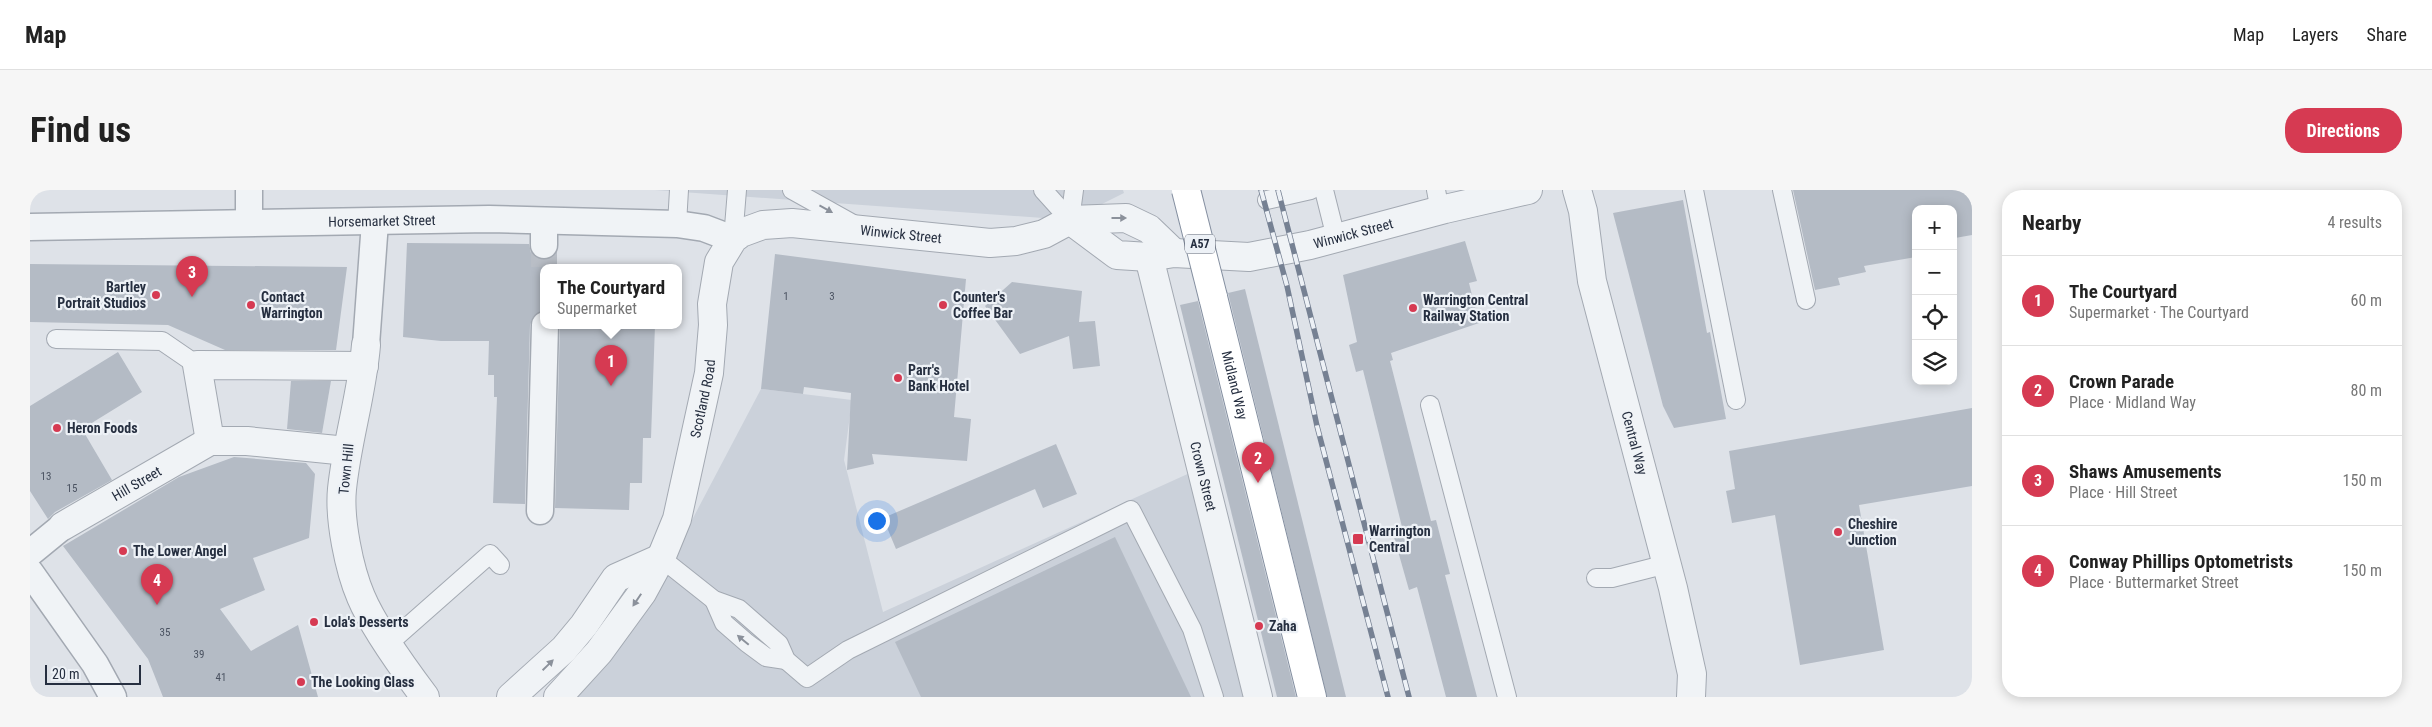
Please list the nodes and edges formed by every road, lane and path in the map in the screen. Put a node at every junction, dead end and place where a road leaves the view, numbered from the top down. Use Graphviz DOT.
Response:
graph roads {
  1 [pos="249,190"];
  2 [pos="679,190"];
  3 [pos="736,190"];
  4 [pos="792,190"];
  5 [pos="1043,190"];
  6 [pos="1074,190"];
  7 [pos="1186,190"];
  8 [pos="1310,190"];
  9 [pos="1324,190"];
  10 [pos="1528,190"];
  11 [pos="1577,190"];
  12 [pos="1694,190"];
  13 [pos="1782,190"];
  14 [pos="1267,200"];
  15 [pos="1438,200"];
  16 [pos="1070,220"];
  17 [pos="249,222"];
  18 [pos="375,222"];
  19 [pos="677,224"];
  20 [pos="30,227"];
  21 [pos="861,229"];
  22 [pos="1336,238"];
  23 [pos="733,240"];
  24 [pos="1162,255"];
  25 [pos="1806,300"];
  26 [pos="544,329"];
  27 [pos="56,339"];
  28 [pos="365,356"];
  29 [pos="197,365"];
  30 [pos="1736,400"];
  31 [pos="1430,405"];
  32 [pos="210,441"];
  33 [pos="347,451"];
  34 [pos="540,511"];
  35 [pos="64,526"];
  36 [pos="30,553"];
  37 [pos="661,558"];
  38 [pos="500,564"];
  39 [pos="1667,564"];
  40 [pos="30,572"];
  41 [pos="1596,578"];
  42 [pos="388,644"];
  43 [pos="113,697"];
  44 [pos="424,697"];
  45 [pos="511,697"];
  46 [pos="558,697"];
  47 [pos="1214,697"];
  48 [pos="1258,697"];
  49 [pos="1312,697"];
  50 [pos="1507,697"];
  51 [pos="1691,697"];
  1 -- 17 [label="street"];
  2 -- 19 [label="lane"];
  3 -- 23 [label="lane"];
  4 -- 21 [label="lane, one-way"];
  5 -- 16 [label="lane"];
  6 -- 16 [label="lane"];
  7 -- 49 [label="highway, Midland Way / A57, bridge"];
  8 -- 14 [label="lane"];
  9 -- 22 [label="lane"];
  10 -- 15 [label="street, Winwick Street"];
  11 -- 39 [label="street, Central Way"];
  12 -- 30 [label="lane"];
  13 -- 25 [label="lane"];
  15 -- 22 [label="street, Winwick Street"];
  16 -- 21 [label="street, Winwick Street"];
  16 -- 24 [label="street, Winwick Street"];
  16 -- 24 [label="street, Winwick Street, one-way"];
  17 -- 18 [label="street, Horsemarket Street"];
  17 -- 20 [label="street, Horsemarket Street"];
  18 -- 19 [label="street, Horsemarket Street"];
  18 -- 28 [label="street, Town Hill"];
  19 -- 23 [label="street, Horsemarket Street"];
  21 -- 23 [label="street, Winwick Street"];
  22 -- 24 [label="street, Winwick Street"];
  23 -- 37 [label="street, Scotland Road"];
  24 -- 48 [label="street, Crown Street"];
  26 -- 34 [label="street"];
  27 -- 29 [label="lane"];
  28 -- 29 [label="street"];
  28 -- 33 [label="street, Town Hill"];
  29 -- 32 [label="street"];
  31 -- 50 [label="lane"];
  32 -- 33 [label="street"];
  32 -- 35 [label="street, Hill Street"];
  33 -- 42 [label="street, Town Hill"];
  35 -- 36 [label="street"];
  45 -- 37 [label="street, one-way"];
  37 -- 46 [label="street, Scotland Road, one-way"];
  37 -- 47 [label="lane"];
  38 -- 42 [label="lane"];
  39 -- 41 [label="lane"];
  39 -- 51 [label="street, Central Way"];
  40 -- 43 [label="street"];
  42 -- 44 [label="street, Town Hill"];
}
